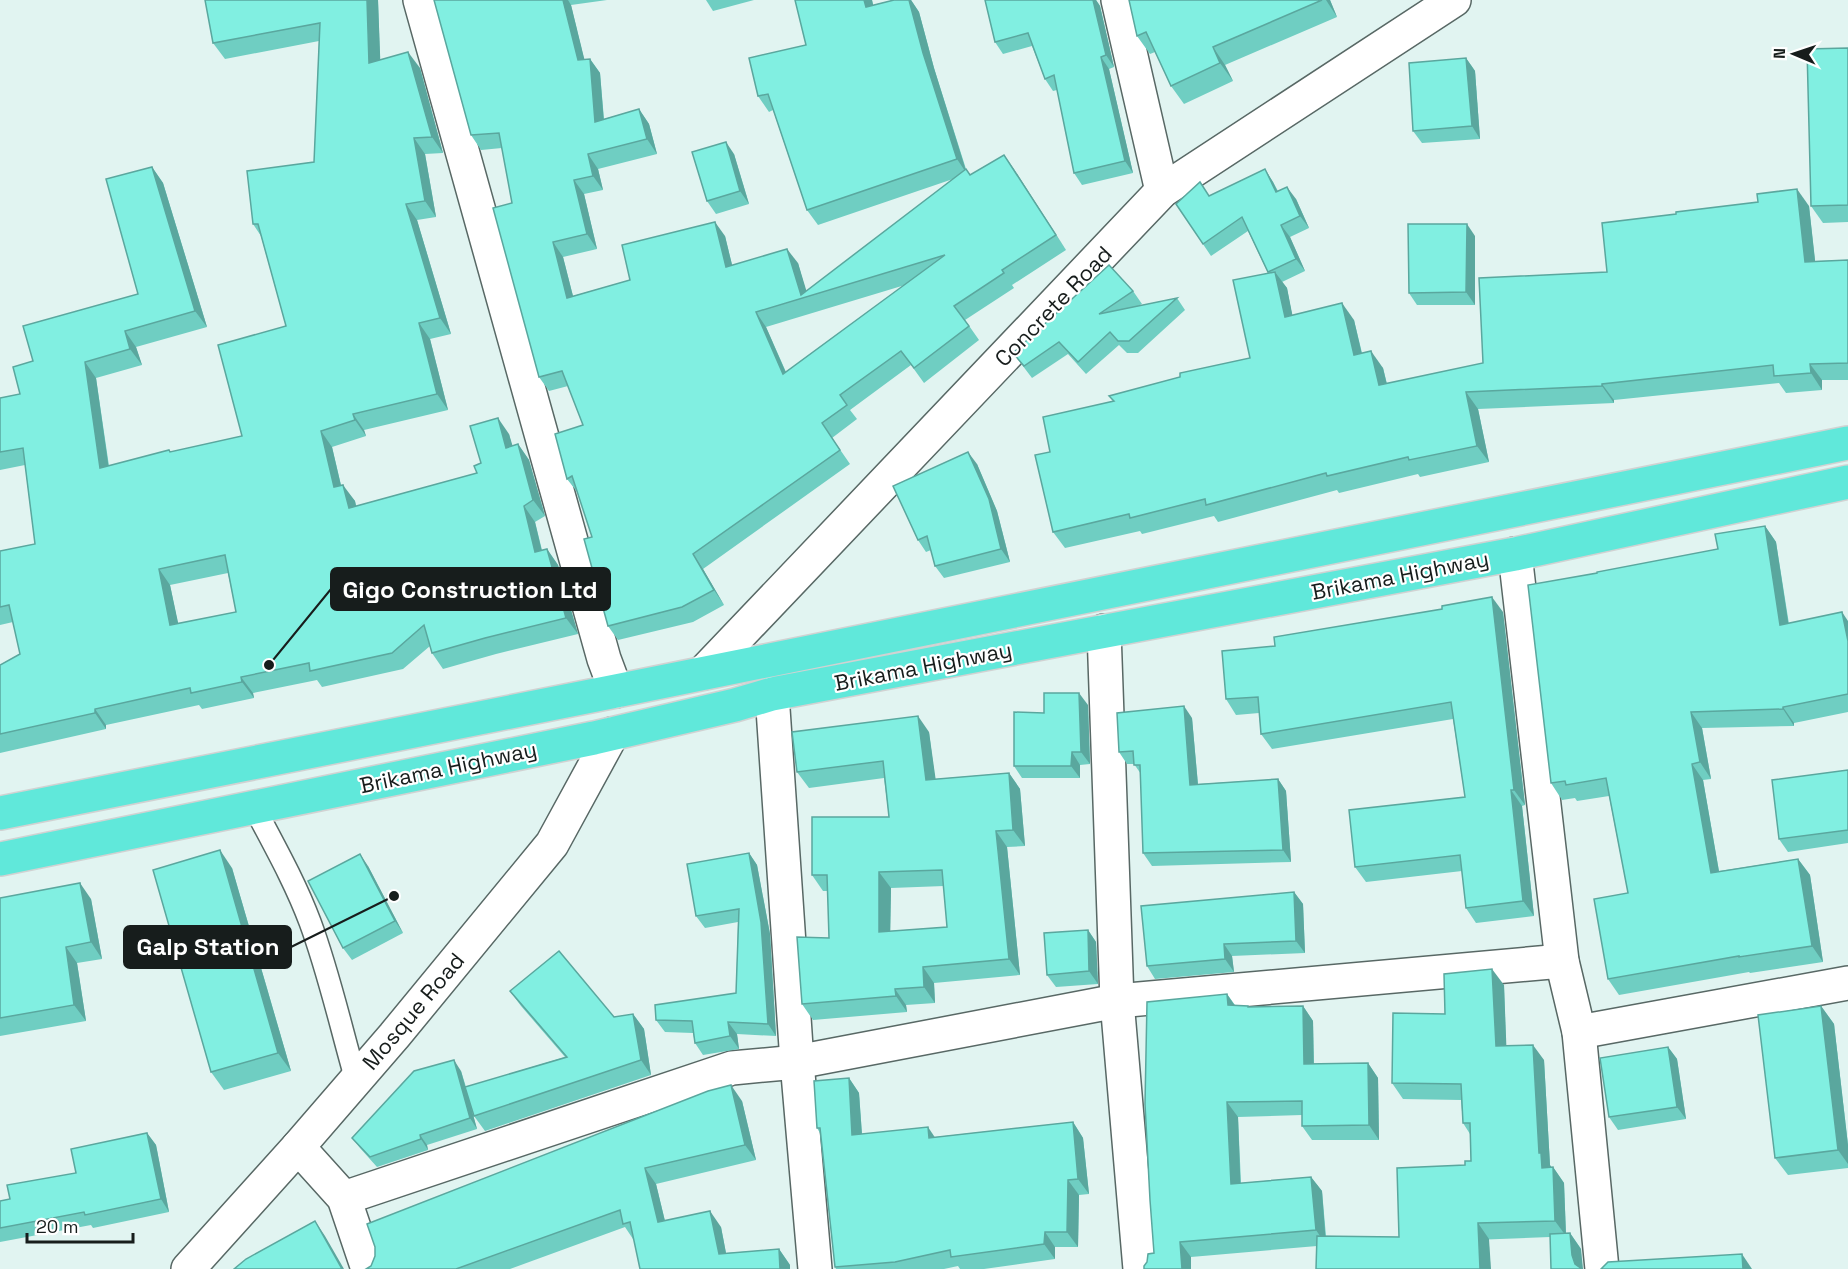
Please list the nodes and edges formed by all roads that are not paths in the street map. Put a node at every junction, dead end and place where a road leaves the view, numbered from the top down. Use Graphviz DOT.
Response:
graph roads {
  1 [pos="420,0"];
  2 [pos="1118,0"];
  3 [pos="1454,0"];
  4 [pos="1162,191"];
  5 [pos="1848,443"];
  6 [pos="1848,482"];
  7 [pos="1515,554"];
  8 [pos="1104,631"];
  9 [pos="703,673"];
  10 [pos="616,691"];
  11 [pos="772,694"];
  12 [pos="612,734"];
  13 [pos="284,758"];
  14 [pos="292,799"];
  15 [pos="254,807"];
  16 [pos="0,813"];
  17 [pos="0,859"];
  18 [pos="1562,961"];
  19 [pos="1848,983"];
  20 [pos="1118,1001"];
  21 [pos="1579,1032"];
  22 [pos="797,1062"];
  23 [pos="356,1080"];
  24 [pos="298,1147"];
  25 [pos="344,1198"];
  26 [pos="188,1269"];
  27 [pos="368,1269"];
  28 [pos="815,1269"];
  29 [pos="1140,1269"];
  30 [pos="1602,1269"];
  1 -- 10 [label="street"];
  2 -- 4 [label="street"];
  3 -- 4 [label="street, Concrete Road"];
  4 -- 9 [label="street, Concrete Road"];
  5 -- 9 [label="highway, Brikama Highway"];
  6 -- 7 [label="highway, Brikama Highway"];
  7 -- 8 [label="highway, Brikama Highway"];
  7 -- 18 [label="street"];
  8 -- 11 [label="highway, Brikama Highway"];
  8 -- 20 [label="street"];
  9 -- 10 [label="highway, Brikama Highway"];
  10 -- 13 [label="highway, Brikama Highway"];
  11 -- 12 [label="highway, Brikama Highway"];
  11 -- 22 [label="street"];
  12 -- 14 [label="highway, Brikama Highway"];
  12 -- 23 [label="street, Mosque Road"];
  13 -- 14 [label="highway"];
  13 -- 16 [label="highway, Brikama Highway"];
  14 -- 15 [label="highway, Brikama Highway"];
  15 -- 17 [label="highway, Brikama Highway"];
  15 -- 23 [label="lane"];
  18 -- 20 [label="street"];
  18 -- 21 [label="street"];
  19 -- 21 [label="street"];
  20 -- 22 [label="street"];
  20 -- 29 [label="street"];
  21 -- 30 [label="street"];
  22 -- 25 [label="street"];
  22 -- 28 [label="street"];
  23 -- 24 [label="street, Mosque Road"];
  24 -- 25 [label="street"];
  24 -- 26 [label="street, Mosque Road"];
  25 -- 27 [label="street"];
}
